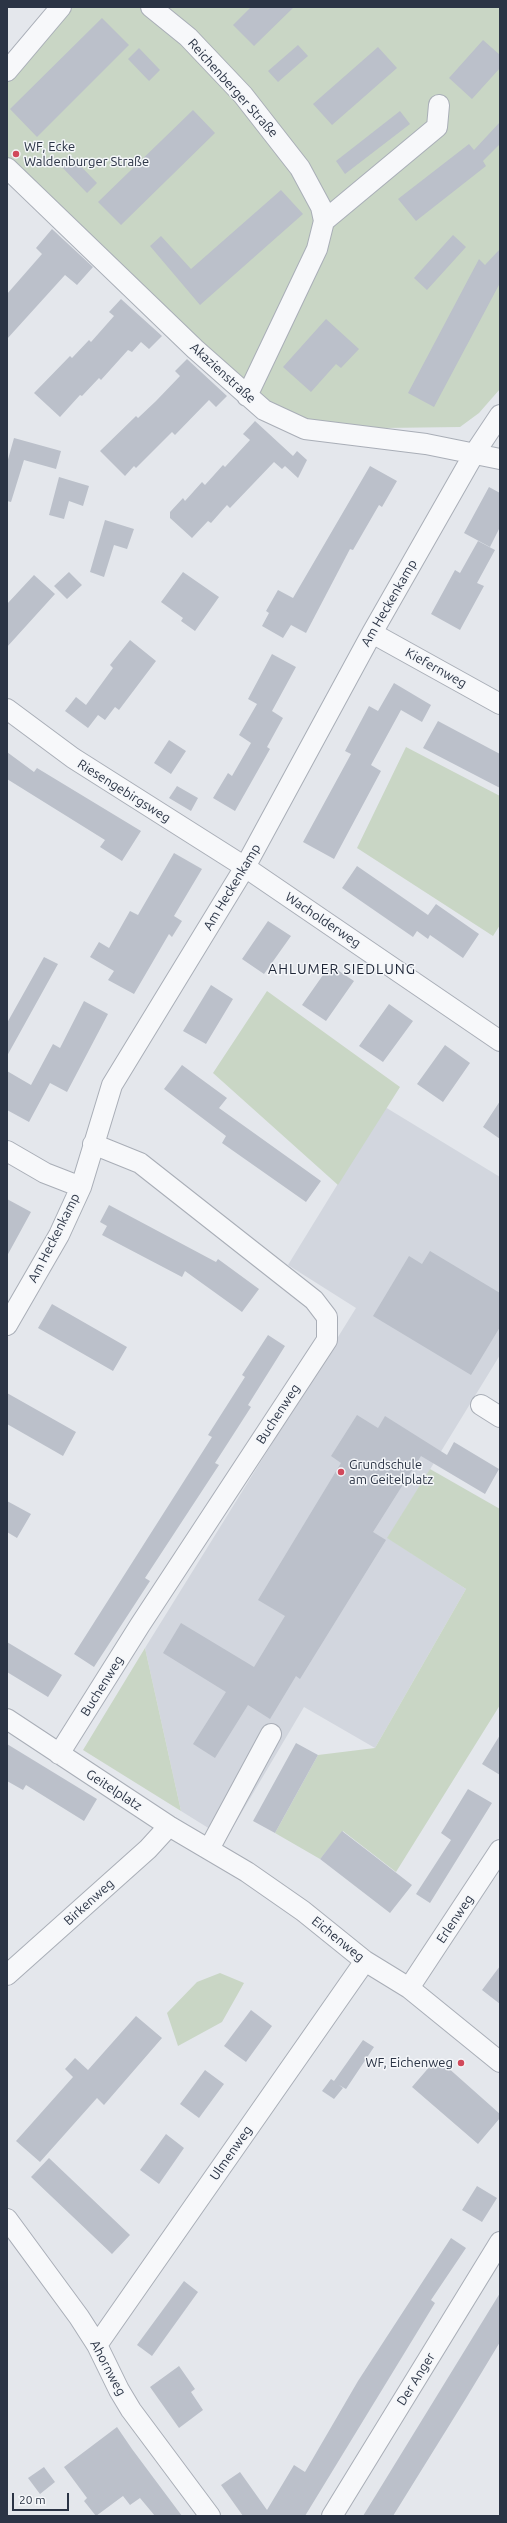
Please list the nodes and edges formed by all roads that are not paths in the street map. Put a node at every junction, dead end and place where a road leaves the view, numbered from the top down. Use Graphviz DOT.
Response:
graph roads {
  1 [pos="62,7"];
  2 [pos="150,7"];
  3 [pos="7,71"];
  4 [pos="439,105"];
  5 [pos="7,168"];
  6 [pos="324,221"];
  7 [pos="247,396"];
  8 [pos="500,415"];
  9 [pos="474,454"];
  10 [pos="500,458"];
  11 [pos="372,633"];
  12 [pos="500,704"];
  13 [pos="7,709"];
  14 [pos="245,867"];
  15 [pos="500,1041"];
  16 [pos="93,1144"];
  17 [pos="7,1151"];
  18 [pos="80,1187"];
  19 [pos="7,1325"];
  20 [pos="481,1405"];
  21 [pos="500,1417"];
  22 [pos="7,1719"];
  23 [pos="271,1734"];
  24 [pos="59,1754"];
  25 [pos="169,1826"];
  26 [pos="209,1849"];
  27 [pos="500,1850"];
  28 [pos="365,1961"];
  29 [pos="7,1975"];
  30 [pos="409,1988"];
  31 [pos="500,2062"];
  32 [pos="7,2219"];
  33 [pos="500,2242"];
  34 [pos="97,2344"];
  35 [pos="210,2516"];
  36 [pos="332,2516"];
  1 -- 3 [label="street"];
  2 -- 6 [label="street, Reichenberger Straße"];
  4 -- 6 [label="street"];
  5 -- 7 [label="street, Akazienstraße"];
  6 -- 7 [label="street"];
  7 -- 9 [label="street, Akazienstraße"];
  8 -- 9 [label="street, Am Heckenkamp"];
  9 -- 10 [label="street, Akazienstraße"];
  9 -- 11 [label="street, Am Heckenkamp"];
  11 -- 12 [label="street, Kiefernweg"];
  11 -- 14 [label="street, Am Heckenkamp"];
  13 -- 14 [label="street, Riesengebirgsweg"];
  14 -- 15 [label="street, Wacholderweg"];
  14 -- 16 [label="street, Am Heckenkamp"];
  16 -- 18 [label="street, Am Heckenkamp"];
  16 -- 24 [label="street, Buchenweg"];
  17 -- 18 [label="street"];
  18 -- 19 [label="street, Am Heckenkamp"];
  20 -- 21 [label="street"];
  22 -- 24 [label="street, Geitelplatz"];
  23 -- 26 [label="street"];
  24 -- 25 [label="street, Geitelplatz"];
  25 -- 26 [label="street, Eichenweg"];
  25 -- 29 [label="street, Birkenweg"];
  26 -- 28 [label="street, Eichenweg"];
  27 -- 30 [label="street, Erlenweg"];
  28 -- 30 [label="street, Eichenweg"];
  28 -- 34 [label="street, Ulmenweg"];
  30 -- 31 [label="street, Eichenweg"];
  32 -- 34 [label="street, Ahornweg"];
  33 -- 36 [label="street, Der Anger"];
  34 -- 35 [label="street, Ahornweg"];
}
